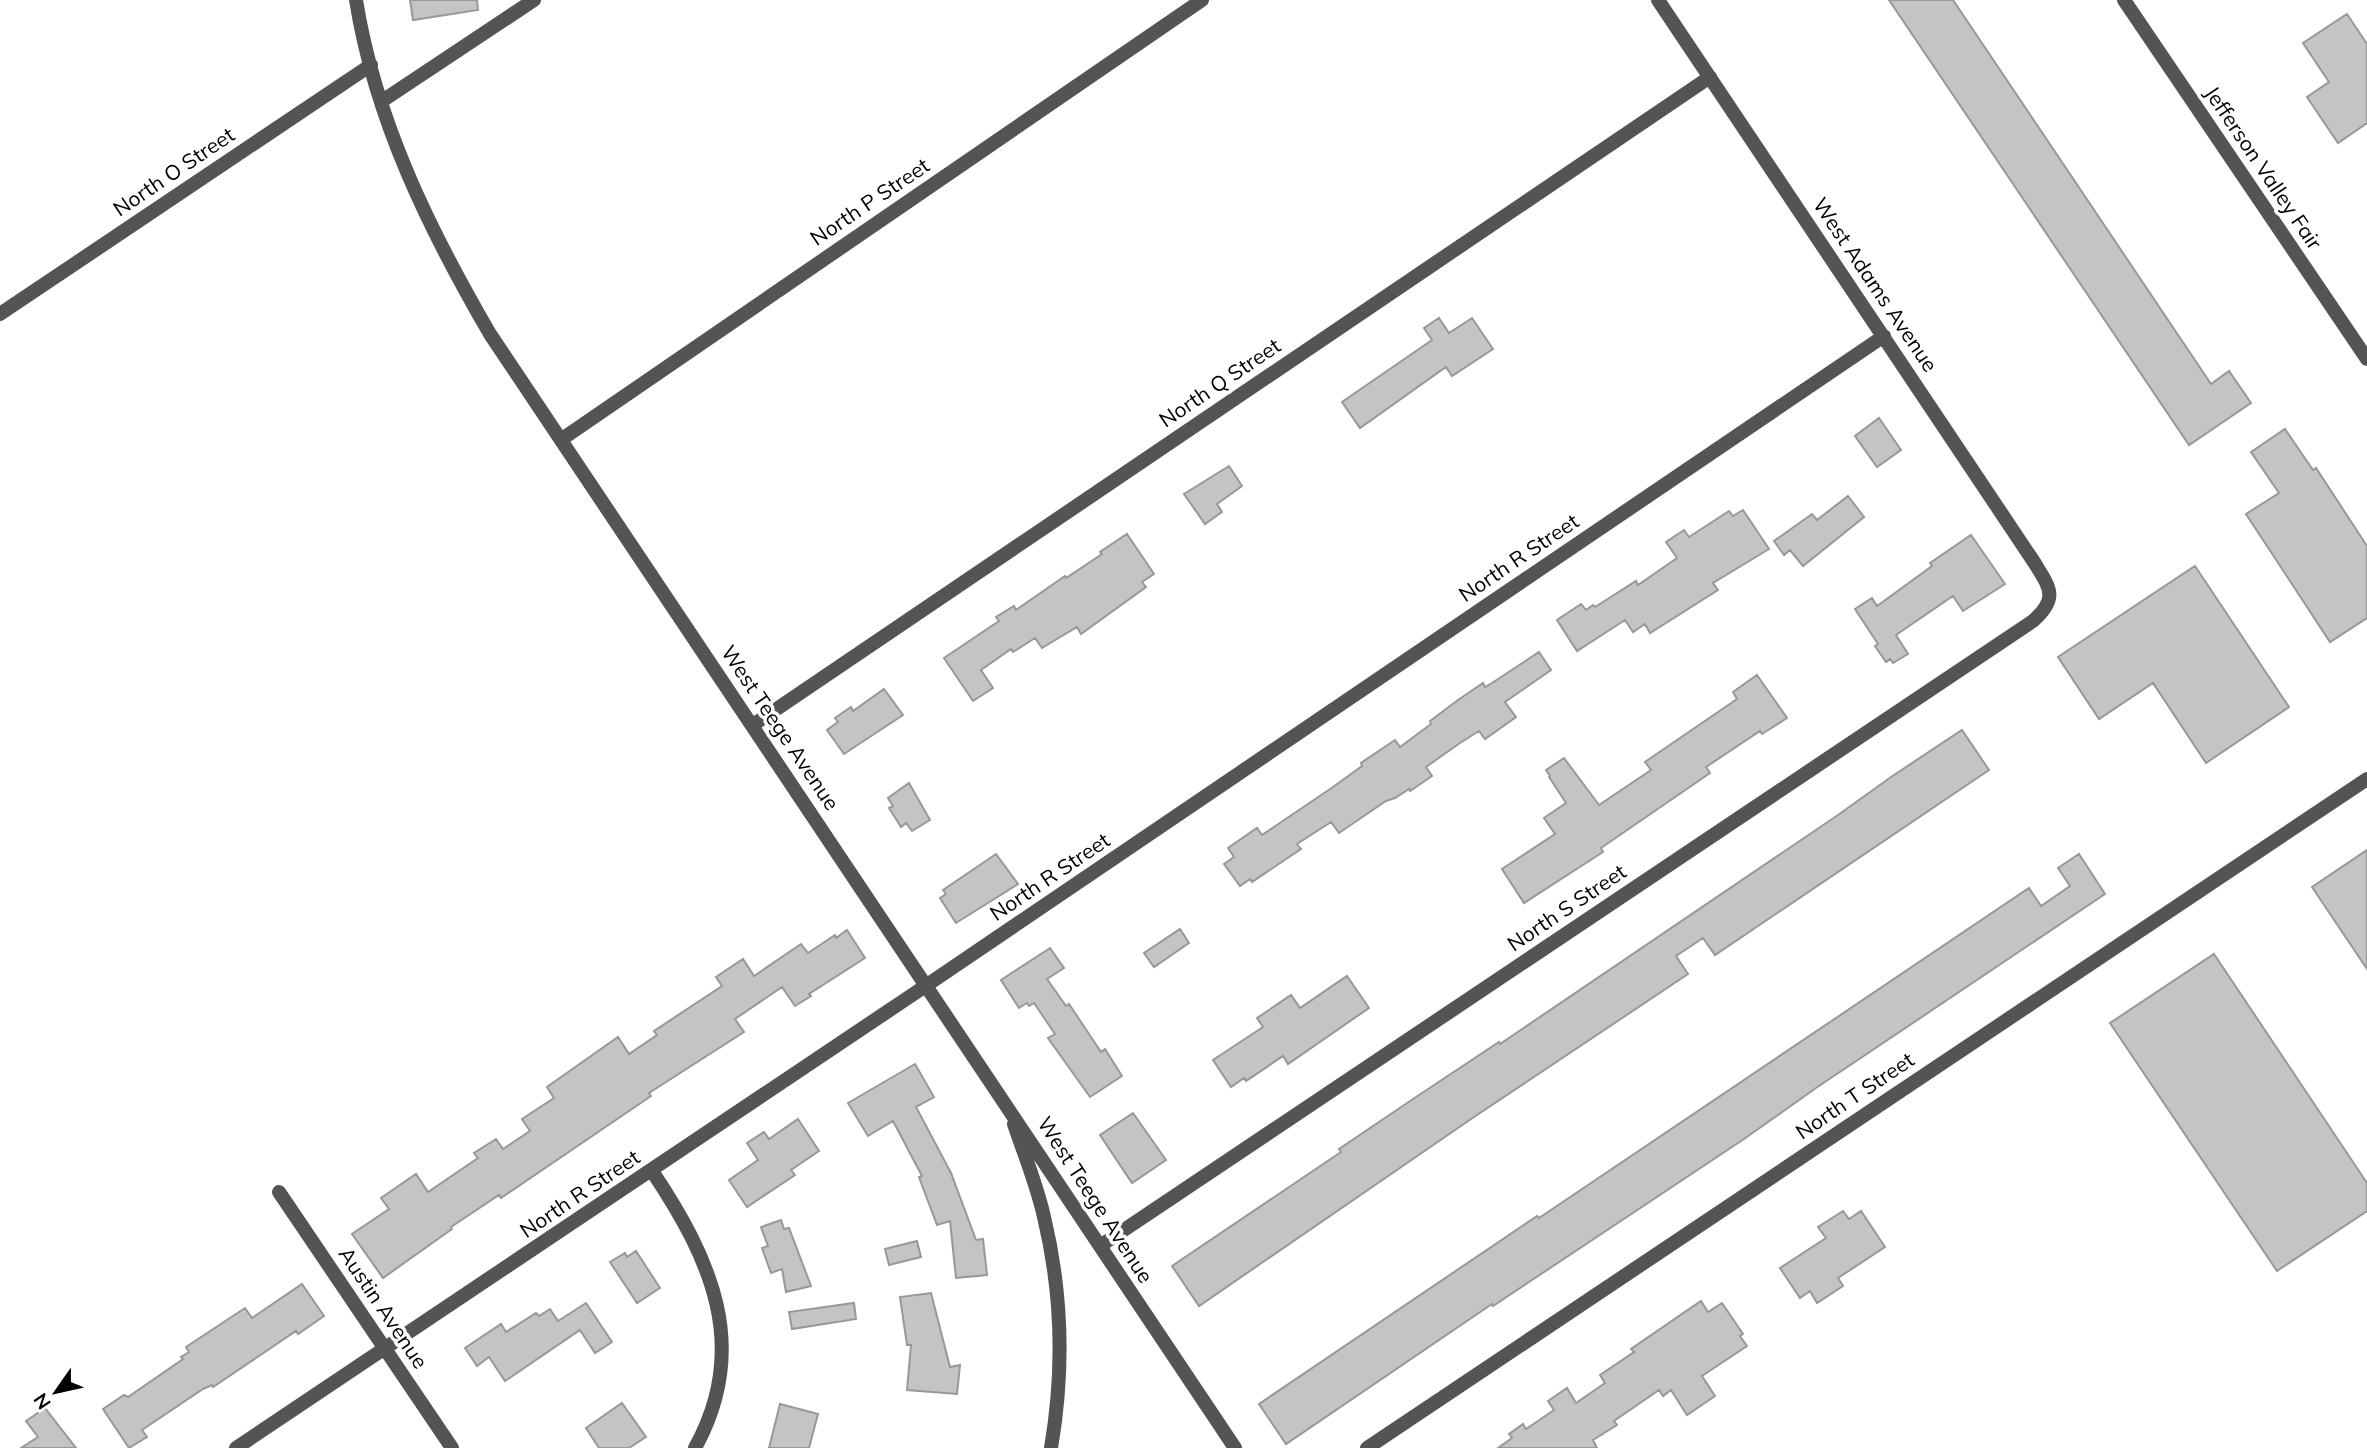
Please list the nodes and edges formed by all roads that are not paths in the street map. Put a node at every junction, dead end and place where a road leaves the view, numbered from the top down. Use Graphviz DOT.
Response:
graph roads {
  1 [pos="356,0"];
  2 [pos="534,0"];
  3 [pos="1202,0"];
  4 [pos="1658,0"];
  5 [pos="2124,0"];
  6 [pos="371,65"];
  7 [pos="1710,77"];
  8 [pos="382,101"];
  9 [pos="0,314"];
  10 [pos="1884,336"];
  11 [pos="2367,359"];
  12 [pos="562,439"];
  13 [pos="2051,597"];
  14 [pos="753,724"];
  15 [pos="2367,779"];
  16 [pos="928,985"];
  17 [pos="1008,1106"];
  18 [pos="652,1171"];
  19 [pos="279,1192"];
  20 [pos="1100,1246"];
  21 [pos="386,1348"];
  22 [pos="236,1448"];
  23 [pos="452,1448"];
  24 [pos="695,1448"];
  25 [pos="1051,1448"];
  26 [pos="1235,1448"];
  27 [pos="1367,1448"];
  1 -- 6 [label="street, West Teege Avenue"];
  2 -- 8 [label="street"];
  3 -- 12 [label="street, North P Street"];
  4 -- 7 [label="street, West Adams Avenue"];
  5 -- 11 [label="street, Jefferson Valley Fair"];
  6 -- 8 [label="street, West Teege Avenue"];
  6 -- 9 [label="street, North O Street"];
  7 -- 10 [label="street, West Adams Avenue"];
  7 -- 14 [label="street, North Q Street"];
  8 -- 12 [label="street, West Teege Avenue"];
  10 -- 13 [label="street, West Adams Avenue"];
  10 -- 16 [label="street, North R Street"];
  12 -- 14 [label="street, West Teege Avenue"];
  13 -- 20 [label="street, North S Street"];
  14 -- 16 [label="street, West Teege Avenue"];
  15 -- 27 [label="street, North T Street"];
  16 -- 17 [label="street, West Teege Avenue"];
  16 -- 18 [label="street, North R Street"];
  17 -- 20 [label="street, West Teege Avenue"];
  17 -- 25 [label="street"];
  18 -- 21 [label="street, North R Street"];
  18 -- 24 [label="street"];
  19 -- 21 [label="street, Austin Avenue"];
  20 -- 26 [label="street, West Teege Avenue"];
  21 -- 22 [label="street, North R Street"];
  21 -- 23 [label="street, Austin Avenue"];
}
